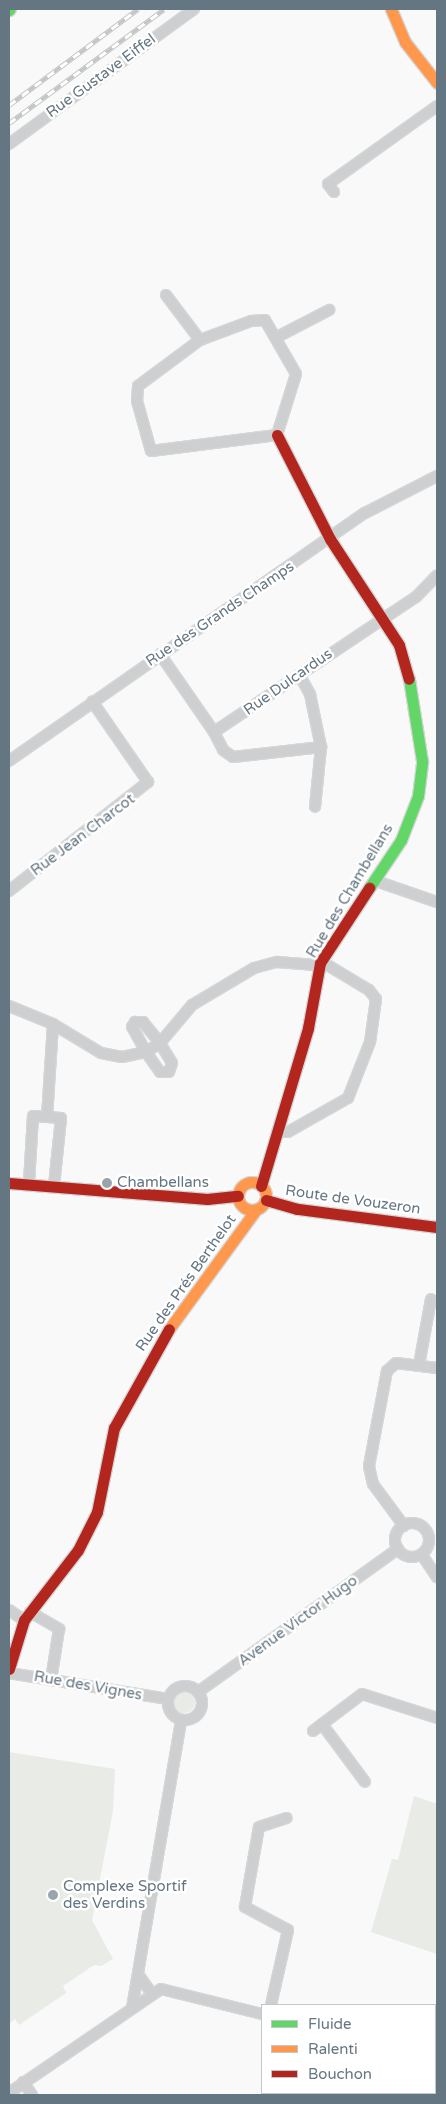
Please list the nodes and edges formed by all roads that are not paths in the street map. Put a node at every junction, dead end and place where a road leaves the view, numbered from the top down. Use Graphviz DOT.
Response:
graph roads {
  1 [pos="194,9"];
  2 [pos="390,9"];
  3 [pos="437,83"];
  4 [pos="437,106"];
  5 [pos="9,144"];
  6 [pos="334,192"];
  7 [pos="166,295"];
  8 [pos="329,310"];
  9 [pos="278,337"];
  10 [pos="200,340"];
  11 [pos="277,435"];
  12 [pos="437,476"];
  13 [pos="330,539"];
  14 [pos="437,575"];
  15 [pos="384,616"];
  16 [pos="160,654"];
  17 [pos="300,676"];
  18 [pos="92,701"];
  19 [pos="214,732"];
  20 [pos="321,747"];
  21 [pos="9,760"];
  22 [pos="315,807"];
  23 [pos="376,881"];
  24 [pos="9,891"];
  25 [pos="437,902"];
  26 [pos="320,963"];
  27 [pos="9,1006"];
  28 [pos="53,1024"];
  29 [pos="160,1043"];
  30 [pos="146,1052"];
  31 [pos="47,1117"];
  32 [pos="277,1132"];
  33 [pos="9,1183"];
  34 [pos="29,1183"];
  35 [pos="54,1186"];
  36 [pos="261,1186"];
  37 [pos="238,1196"];
  38 [pos="266,1200"];
  39 [pos="255,1210"];
  40 [pos="437,1227"];
  41 [pos="431,1299"];
  42 [pos="419,1365"];
  43 [pos="437,1368"];
  44 [pos="404,1526"];
  45 [pos="398,1549"];
  46 [pos="429,1550"];
  47 [pos="437,1577"];
  48 [pos="9,1610"];
  49 [pos="27,1616"];
  50 [pos="9,1669"];
  51 [pos="9,1673"];
  52 [pos="51,1680"];
  53 [pos="198,1692"];
  54 [pos="168,1699"];
  55 [pos="437,1718"];
  56 [pos="181,1720"];
  57 [pos="322,1724"];
  58 [pos="313,1731"];
  59 [pos="365,1782"];
  60 [pos="287,1818"];
  61 [pos="138,1974"];
  62 [pos="152,1994"];
  63 [pos="271,2004"];
  64 [pos="132,2008"];
  65 [pos="261,2014"];
  66 [pos="23,2082"];
  67 [pos="9,2093"];
  68 [pos="32,2095"];
  1 -- 5 [label="street, Rue Gustave Eiffel"];
  2 -- 3 [label="street"];
  4 -- 6 [label="street"];
  7 -- 10 [label="street"];
  8 -- 9 [label="street"];
  9 -- 10 [label="street"];
  9 -- 11 [label="street"];
  10 -- 11 [label="street"];
  11 -- 13 [label="street, Rue des Chambellans"];
  12 -- 13 [label="street, Rue des Grands Champs"];
  13 -- 15 [label="street, Rue des Chambellans"];
  13 -- 16 [label="street, Rue des Grands Champs"];
  14 -- 15 [label="street, Rue Dulcardus"];
  15 -- 17 [label="street, Rue Dulcardus"];
  15 -- 23 [label="street, Rue des Chambellans"];
  16 -- 18 [label="street, Rue des Grands Champs"];
  16 -- 19 [label="street"];
  17 -- 19 [label="street, Rue Dulcardus"];
  17 -- 20 [label="street"];
  18 -- 21 [label="street, Rue des Grands Champs"];
  18 -- 24 [label="street, Rue Jean Charcot"];
  19 -- 20 [label="street"];
  20 -- 22 [label="street"];
  23 -- 25 [label="street"];
  23 -- 26 [label="street, Rue des Chambellans"];
  26 -- 29 [label="street"];
  26 -- 32 [label="street, Rue des Chambellans"];
  26 -- 32 [label="street"];
  27 -- 28 [label="street"];
  28 -- 30 [label="street"];
  28 -- 31 [label="street"];
  29 -- 30 [label="street"];
  29 -- 30 [label="street"];
  29 -- 30 [label="street"];
  31 -- 34 [label="street"];
  31 -- 35 [label="street"];
  32 -- 36 [label="street, Rue des Chambellans"];
  33 -- 34 [label="street"];
  34 -- 35 [label="street"];
  35 -- 37 [label="street"];
  36 -- 37 [label="street"];
  36 -- 38 [label="street"];
  37 -- 39 [label="street"];
  38 -- 39 [label="street"];
  38 -- 40 [label="street, Route de Vouzeron"];
  39 -- 49 [label="street, Rue des Prés Berthelot"];
  41 -- 42 [label="street"];
  42 -- 43 [label="street"];
  42 -- 44 [label="street"];
  44 -- 45 [label="street"];
  44 -- 46 [label="street"];
  45 -- 46 [label="street"];
  45 -- 53 [label="street, Avenue Victor Hugo"];
  46 -- 47 [label="street"];
  48 -- 49 [label="street"];
  49 -- 50 [label="street, Rue des Prés Berthelot"];
  49 -- 52 [label="street"];
  51 -- 52 [label="street, Rue des Vignes"];
  52 -- 54 [label="street, Rue des Vignes"];
  53 -- 54 [label="street"];
  53 -- 56 [label="street"];
  54 -- 56 [label="street"];
  55 -- 57 [label="street"];
  56 -- 61 [label="street"];
  57 -- 58 [label="street"];
  57 -- 59 [label="street"];
  60 -- 63 [label="street"];
  61 -- 62 [label="street"];
  61 -- 64 [label="street"];
  62 -- 64 [label="street"];
  62 -- 65 [label="street"];
  64 -- 66 [label="street"];
  66 -- 67 [label="street"];
  66 -- 68 [label="street"];
}
